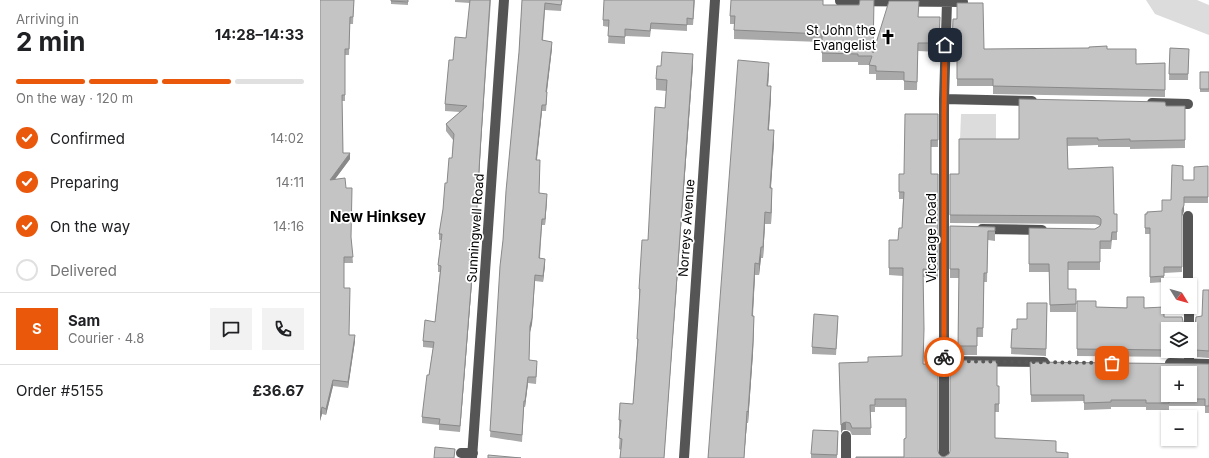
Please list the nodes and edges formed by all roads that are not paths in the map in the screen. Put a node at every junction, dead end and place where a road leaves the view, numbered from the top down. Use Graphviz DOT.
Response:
graph roads {
  1 [pos="504,0"];
  2 [pos="715,0"];
  3 [pos="840,1"];
  4 [pos="947,2"];
  5 [pos="963,2"];
  6 [pos="944,99"];
  7 [pos="1038,101"];
  8 [pos="1140,103"];
  9 [pos="1188,104"];
  10 [pos="1188,216"];
  11 [pos="976,229"];
  12 [pos="1055,230"];
  13 [pos="1188,278"];
  14 [pos="1189,358"];
  15 [pos="944,361"];
  16 [pos="1054,362"];
  17 [pos="1158,363"];
  18 [pos="1189,363"];
  19 [pos="1209,364"];
  20 [pos="846,436"];
  21 [pos="461,453"];
  22 [pos="473,456"];
  23 [pos="684,458"];
  24 [pos="846,458"];
  25 [pos="944,458"];
  1 -- 22 [label="street, Sunningwell Road"];
  2 -- 23 [label="street, Norreys Avenue"];
  3 -- 4 [label="street"];
  4 -- 5 [label="street"];
  4 -- 6 [label="street, Vicarage Road"];
  6 -- 7 [label="street"];
  6 -- 15 [label="street, Vicarage Road"];
  8 -- 9 [label="street"];
  10 -- 13 [label="street"];
  11 -- 12 [label="street"];
  14 -- 18 [label="street"];
  15 -- 16 [label="street"];
  15 -- 25 [label="street, Vicarage Road"];
  17 -- 18 [label="street"];
  18 -- 19 [label="street"];
  20 -- 24 [label="street"];
  21 -- 22 [label="street"];
}
